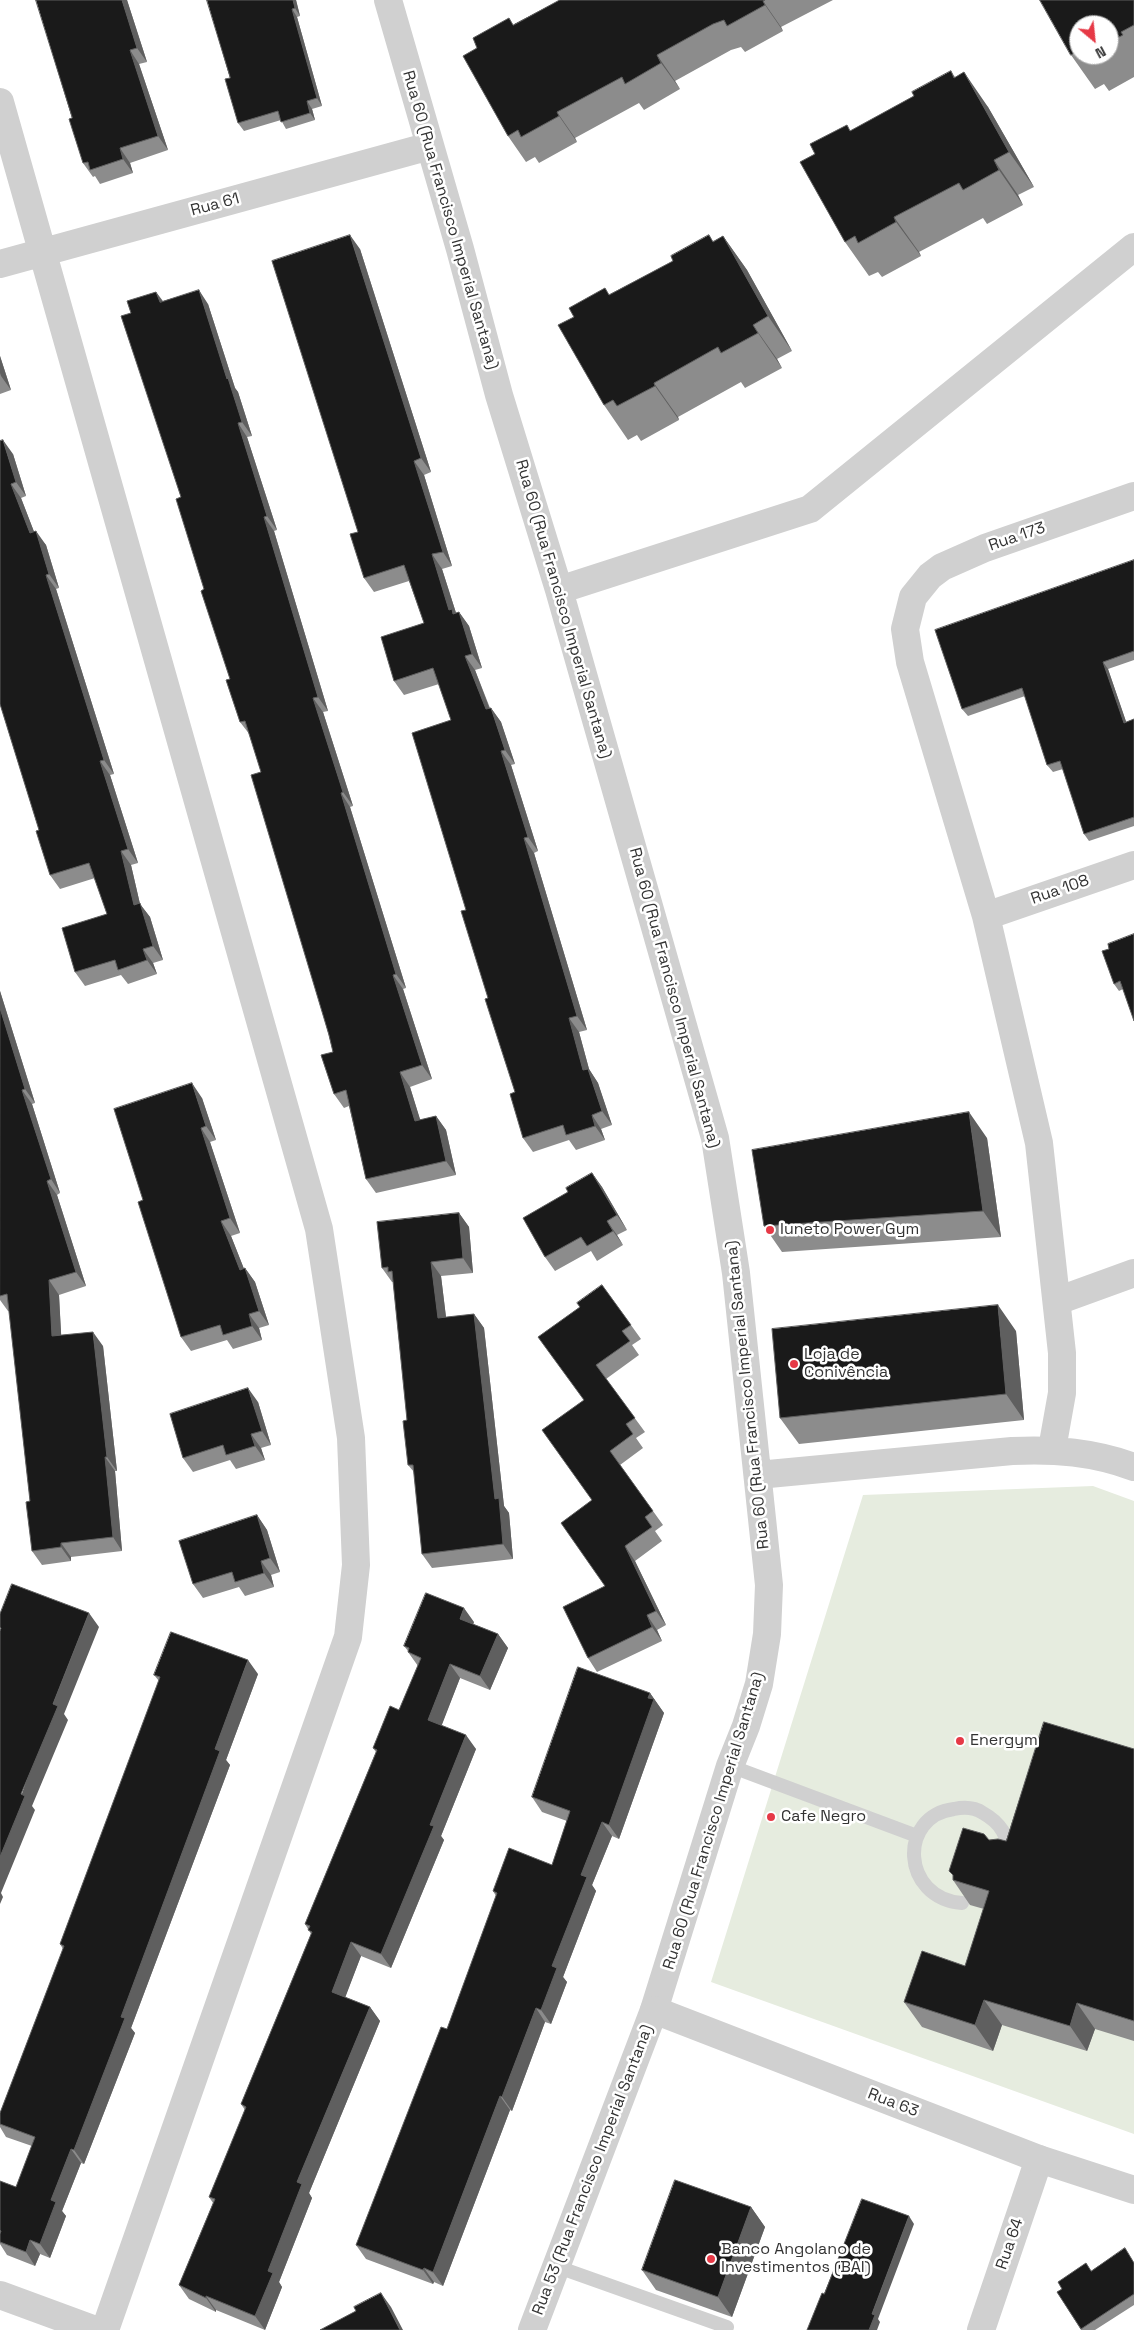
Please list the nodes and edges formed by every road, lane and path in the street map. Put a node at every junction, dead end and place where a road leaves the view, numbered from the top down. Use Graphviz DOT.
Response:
graph roads {
  1 [pos="388,0"];
  2 [pos="0,102"];
  3 [pos="430,146"];
  4 [pos="1134,247"];
  5 [pos="42,252"];
  6 [pos="0,264"];
  7 [pos="1134,496"];
  8 [pos="559,590"];
  9 [pos="1134,865"];
  10 [pos="986,916"];
  11 [pos="1134,1273"];
  12 [pos="1057,1301"];
  13 [pos="1052,1449"];
  14 [pos="1134,1467"];
  15 [pos="758,1476"];
  16 [pos="730,1766"];
  17 [pos="917,1836"];
  18 [pos="1010,1857"];
  19 [pos="962,1903"];
  20 [pos="654,2010"];
  21 [pos="1040,2158"];
  22 [pos="1134,2190"];
  23 [pos="555,2266"];
  24 [pos="0,2295"];
  25 [pos="727,2327"];
  26 [pos="95,2330"];
  27 [pos="105,2330"];
  28 [pos="532,2330"];
  29 [pos="980,2330"];
  1 -- 3 [label="street, Rua 60 (Rua Francisco Imperial Santana)"];
  2 -- 5 [label="street"];
  3 -- 5 [label="street, Rua 61"];
  3 -- 8 [label="street, Rua 60 (Rua Francisco Imperial Santana)"];
  4 -- 8 [label="street"];
  5 -- 6 [label="street, Rua 61"];
  5 -- 27 [label="street"];
  7 -- 10 [label="street, Rua 173"];
  8 -- 15 [label="street, Rua 60 (Rua Francisco Imperial Santana)"];
  9 -- 10 [label="street, Rua 108"];
  10 -- 12 [label="street"];
  11 -- 12 [label="street"];
  12 -- 13 [label="street"];
  13 -- 14 [label="street"];
  13 -- 15 [label="street"];
  15 -- 16 [label="street, Rua 60 (Rua Francisco Imperial Santana)"];
  16 -- 17 [label="lane"];
  16 -- 20 [label="street, Rua 60 (Rua Francisco Imperial Santana)"];
  17 -- 18 [label="lane"];
  17 -- 19 [label="lane"];
  20 -- 21 [label="street, Rua 63"];
  20 -- 23 [label="street, Rua 53 (Rua Francisco Imperial Santana)"];
  21 -- 22 [label="street, Rua 63"];
  21 -- 29 [label="street, Rua 64"];
  23 -- 25 [label="lane"];
  23 -- 28 [label="street, Rua 53 (Rua Francisco Imperial Santana)"];
  24 -- 26 [label="street"];
}
